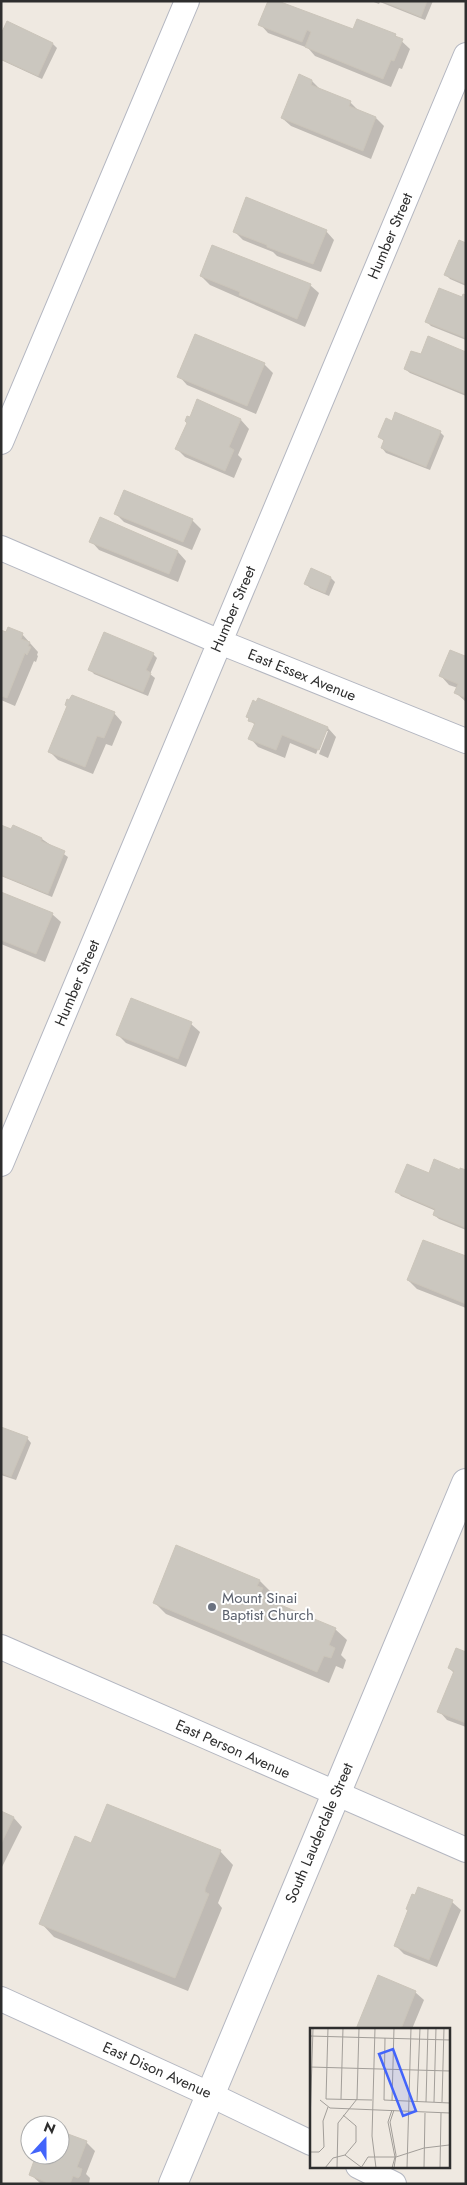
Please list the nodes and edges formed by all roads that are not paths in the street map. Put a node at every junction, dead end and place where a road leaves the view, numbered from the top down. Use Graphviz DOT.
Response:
graph roads {
  1 [pos="187,1"];
  2 [pos="466,55"];
  3 [pos="1,442"];
  4 [pos="1,548"];
  5 [pos="220,642"];
  6 [pos="466,741"];
  7 [pos="1,1164"];
  8 [pos="466,1483"];
  9 [pos="1,1647"];
  10 [pos="336,1794"];
  11 [pos="466,1850"];
  12 [pos="1,1999"];
  13 [pos="209,2094"];
  14 [pos="310,2143"];
  15 [pos="362,2168"];
  16 [pos="173,2184"];
  17 [pos="394,2184"];
  1 -- 3 [label="street"];
  2 -- 5 [label="street, Humber Street"];
  4 -- 5 [label="street, East Essex Avenue"];
  5 -- 6 [label="street, East Essex Avenue"];
  5 -- 7 [label="street, Humber Street"];
  8 -- 10 [label="street, South Lauderdale Street"];
  9 -- 10 [label="street, East Person Avenue"];
  10 -- 11 [label="street, East Person Avenue"];
  10 -- 13 [label="street, South Lauderdale Street"];
  12 -- 13 [label="street, East Dison Avenue"];
  13 -- 14 [label="street, East Dison Avenue"];
  13 -- 16 [label="street, South Lauderdale Street"];
  15 -- 17 [label="street"];
}
